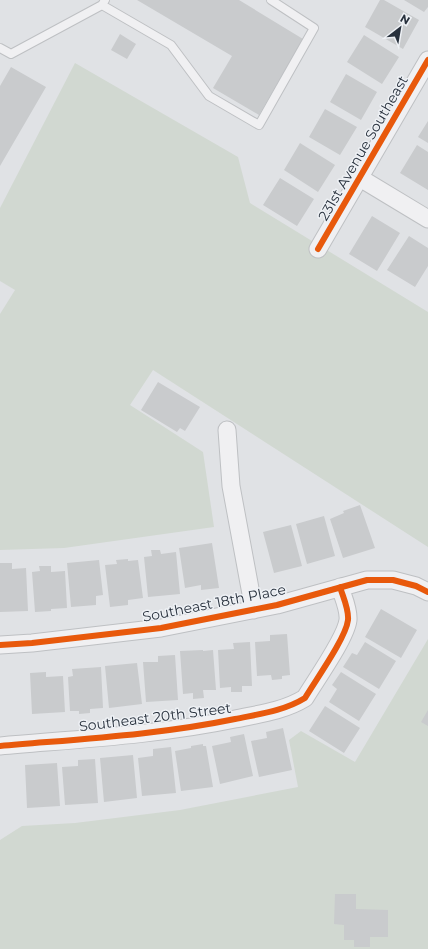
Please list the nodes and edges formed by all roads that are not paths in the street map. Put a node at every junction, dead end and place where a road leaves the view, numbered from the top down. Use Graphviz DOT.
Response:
graph roads {
  1 [pos="271,0"];
  2 [pos="103,3"];
  3 [pos="0,48"];
  4 [pos="428,60"];
  5 [pos="360,178"];
  6 [pos="428,219"];
  7 [pos="318,249"];
  8 [pos="227,430"];
  9 [pos="340,586"];
  10 [pos="428,592"];
  11 [pos="254,610"];
  12 [pos="0,645"];
  13 [pos="0,746"];
  1 -- 2 [label="lane"];
  2 -- 3 [label="lane"];
  4 -- 5 [label="street, 231st Avenue Southeast"];
  5 -- 6 [label="street"];
  5 -- 7 [label="street, 231st Avenue Southeast"];
  8 -- 11 [label="street"];
  9 -- 10 [label="street, Southeast 18th Place"];
  9 -- 11 [label="street, Southeast 18th Place"];
  9 -- 13 [label="street, Southeast 20th Street"];
  11 -- 12 [label="street, Southeast 18th Place"];
}
